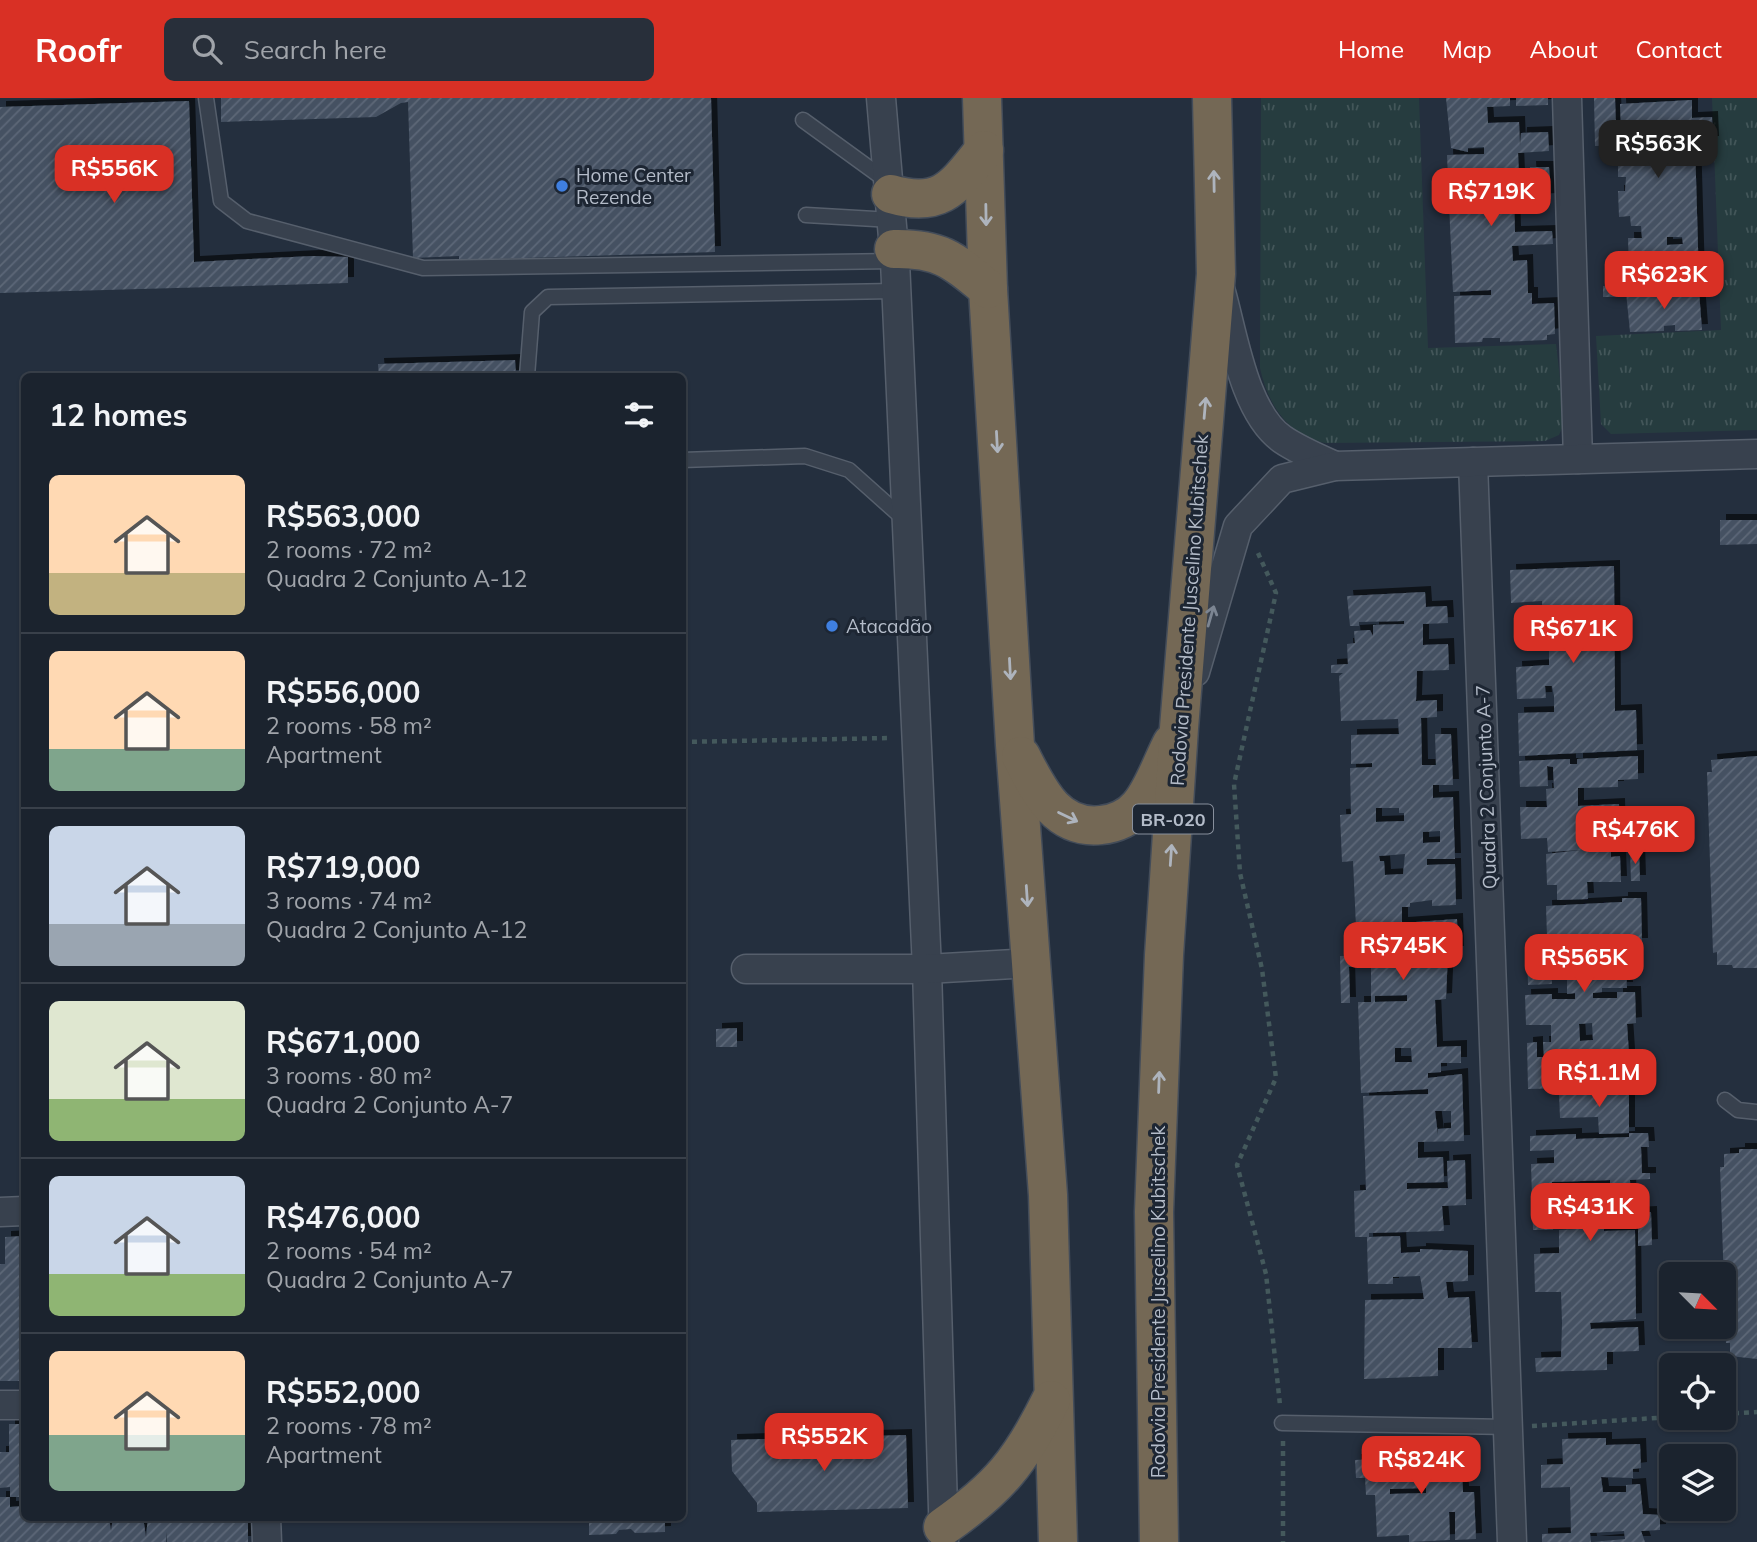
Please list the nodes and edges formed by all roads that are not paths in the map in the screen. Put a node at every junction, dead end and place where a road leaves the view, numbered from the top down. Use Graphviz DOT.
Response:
graph roads {
  1 [pos="206,98"];
  2 [pos="881,98"];
  3 [pos="982,98"];
  4 [pos="1212,98"];
  5 [pos="1566,98"];
  6 [pos="803,120"];
  7 [pos="984,149"];
  8 [pos="806,215"];
  9 [pos="892,221"];
  10 [pos="1216,274"];
  11 [pos="988,289"];
  12 [pos="896,291"];
  13 [pos="527,373"];
  14 [pos="1757,454"];
  15 [pos="1578,459"];
  16 [pos="686,460"];
  17 [pos="1473,462"];
  18 [pos="1335,466"];
  19 [pos="906,521"];
  20 [pos="1179,728"];
  21 [pos="1015,744"];
  22 [pos="1032,963"];
  23 [pos="746,969"];
  24 [pos="927,969"];
  25 [pos="1726,1100"];
  26 [pos="1757,1112"];
  27 [pos="21,1211"];
  28 [pos="0,1212"];
  29 [pos="1054,1395"];
  30 [pos="0,1405"];
  31 [pos="21,1405"];
  32 [pos="1510,1417"];
  33 [pos="1282,1423"];
  34 [pos="266,1521"];
  35 [pos="944,1534"];
  36 [pos="267,1542"];
  37 [pos="1058,1542"];
  38 [pos="1159,1542"];
  39 [pos="1512,1542"];
  1 -- 9 [label="lane"];
  2 -- 9 [label="street"];
  3 -- 7 [label="highway"];
  10 -- 4 [label="highway, Rodovia Presidente Juscelino Kubitschek / BR-020, one-way"];
  5 -- 15 [label="street"];
  6 -- 9 [label="lane"];
  7 -- 9 [label="highway"];
  7 -- 11 [label="highway, one-way"];
  8 -- 9 [label="lane"];
  9 -- 11 [label="highway"];
  9 -- 12 [label="street"];
  10 -- 18 [label="street"];
  20 -- 10 [label="highway, Rodovia Presidente Juscelino Kubitschek / BR-020, one-way"];
  11 -- 21 [label="highway, one-way"];
  12 -- 13 [label="lane"];
  12 -- 19 [label="street"];
  14 -- 15 [label="street"];
  15 -- 17 [label="street"];
  16 -- 19 [label="lane"];
  17 -- 18 [label="street"];
  17 -- 32 [label="street, Quadra 2 Conjunto A-7"];
  20 -- 18 [label="street, one-way"];
  19 -- 24 [label="street"];
  21 -- 20 [label="highway, one-way"];
  38 -- 20 [label="highway, Rodovia Presidente Juscelino Kubitschek / BR-020, one-way"];
  21 -- 22 [label="highway, one-way"];
  22 -- 24 [label="street"];
  22 -- 29 [label="highway"];
  23 -- 24 [label="street"];
  24 -- 35 [label="street"];
  25 -- 26 [label="lane"];
  27 -- 28 [label="street"];
  29 -- 35 [label="highway"];
  29 -- 37 [label="highway"];
  30 -- 31 [label="street"];
  32 -- 33 [label="lane"];
  32 -- 39 [label="street, Quadra 2 Conjunto A-7"];
  34 -- 36 [label="street"];
}
